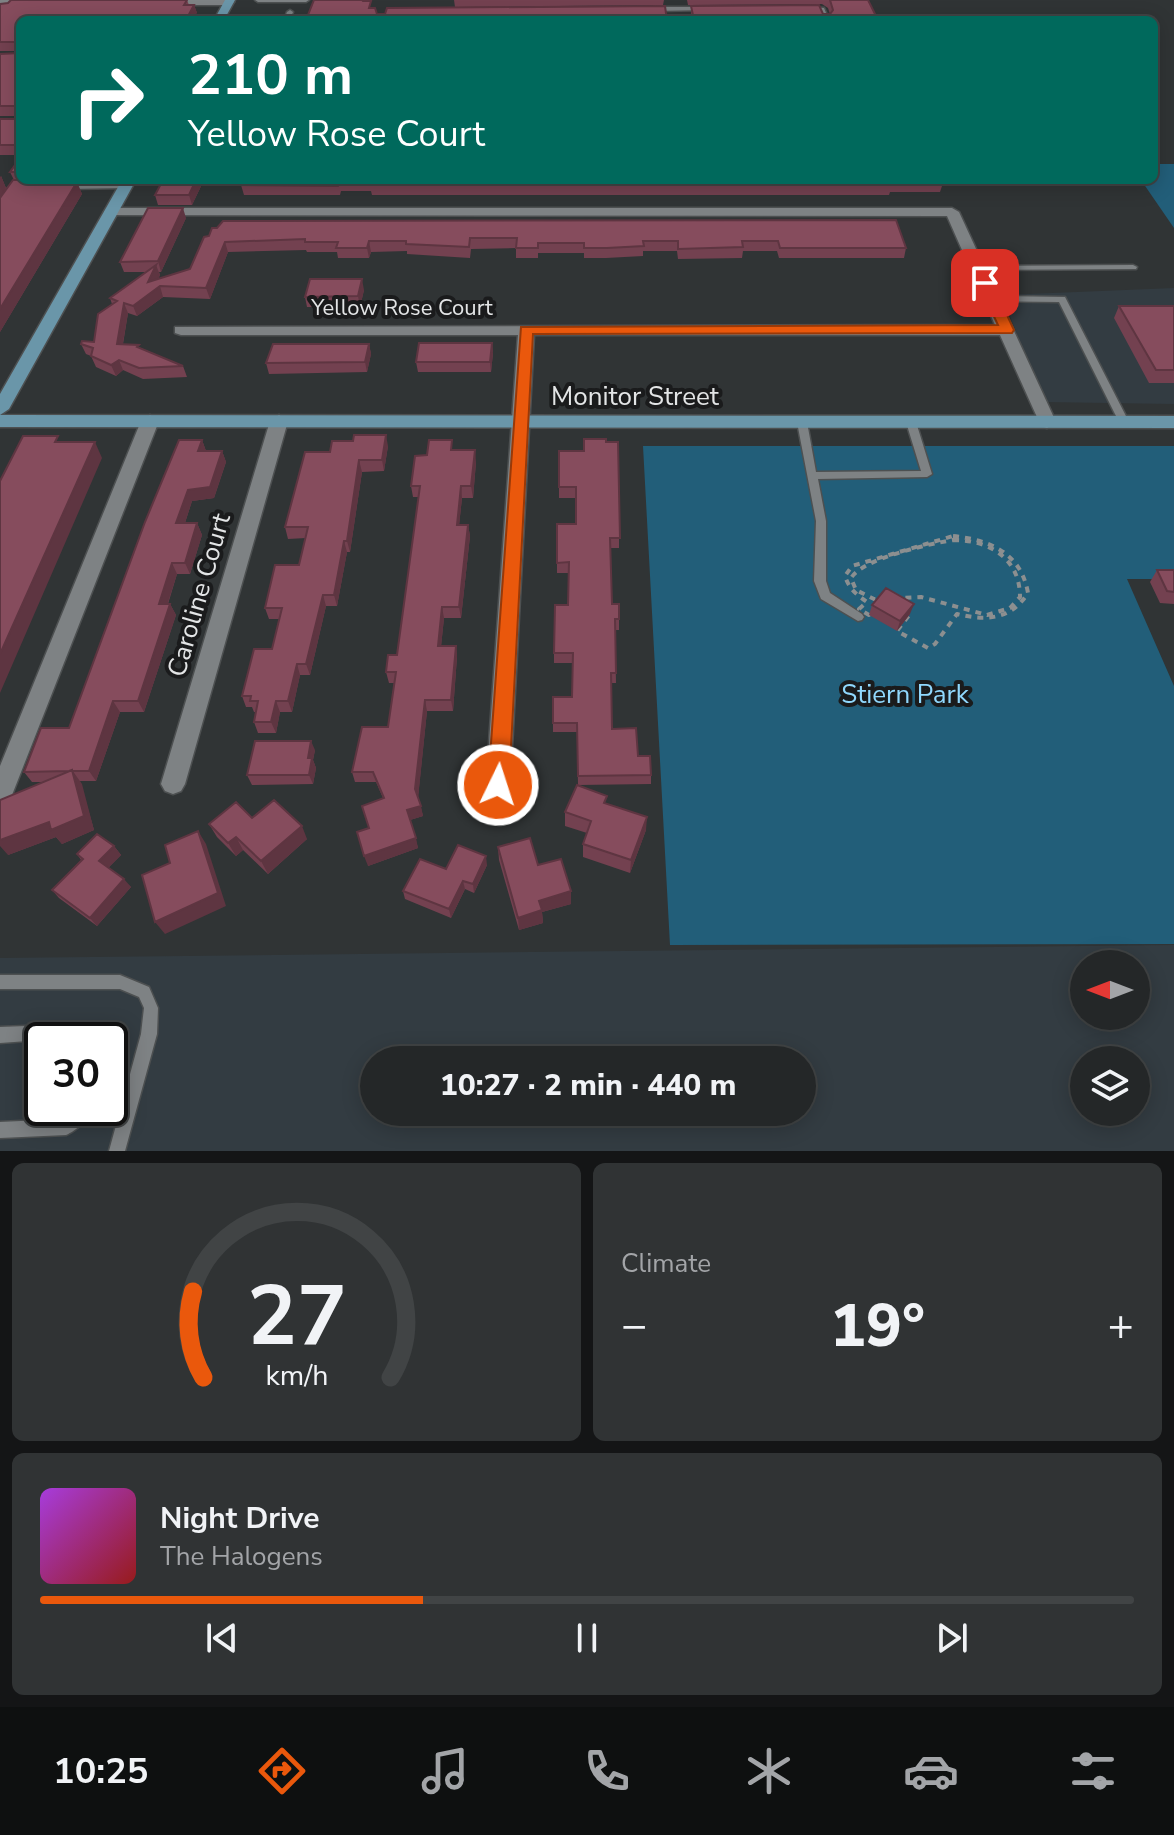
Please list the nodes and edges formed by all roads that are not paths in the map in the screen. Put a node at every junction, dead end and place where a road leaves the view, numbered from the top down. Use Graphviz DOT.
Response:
graph roads {
  1 [pos="258,0"];
  2 [pos="306,0"];
  3 [pos="0,1"];
  4 [pos="230,1"];
  5 [pos="45,2"];
  6 [pos="152,2"];
  7 [pos="641,9"];
  8 [pos="716,9"];
  9 [pos="792,9"];
  10 [pos="290,12"];
  11 [pos="288,16"];
  12 [pos="825,16"];
  13 [pos="111,184"];
  14 [pos="126,184"];
  15 [pos="62,187"];
  16 [pos="111,212"];
  17 [pos="1133,267"];
  18 [pos="978,268"];
  19 [pos="993,299"];
  20 [pos="181,330"];
  21 [pos="526,330"];
  22 [pos="1007,330"];
  23 [pos="0,409"];
  24 [pos="0,421"];
  25 [pos="150,421"];
  26 [pos="279,421"];
  27 [pos="520,421"];
  28 [pos="802,422"];
  29 [pos="911,422"];
  30 [pos="1047,422"];
  31 [pos="1124,422"];
  32 [pos="1174,422"];
  33 [pos="812,476"];
  34 [pos="858,617"];
  35 [pos="173,784"];
  36 [pos="498,785"];
  37 [pos="0,795"];
  38 [pos="0,982"];
  39 [pos="0,1035"];
  40 [pos="24,1035"];
  41 [pos="67,1126"];
  42 [pos="0,1130"];
  43 [pos="117,1151"];
  1 -- 2 [label="lane"];
  3 -- 5 [label="street"];
  4 -- 6 [label="street"];
  7 -- 8 [label="lane"];
  9 -- 12 [label="lane"];
  10 -- 11 [label="lane"];
  13 -- 15 [label="lane"];
  14 -- 16 [label="street"];
  16 -- 18 [label="street"];
  16 -- 23 [label="street"];
  17 -- 18 [label="lane"];
  18 -- 19 [label="street"];
  19 -- 22 [label="street"];
  19 -- 31 [label="lane"];
  20 -- 21 [label="street, Yellow Rose Court"];
  21 -- 22 [label="street, Yellow Rose Court"];
  21 -- 27 [label="street"];
  22 -- 30 [label="street"];
  24 -- 25 [label="street, Monitor Street"];
  25 -- 26 [label="street, Monitor Street"];
  25 -- 37 [label="street"];
  26 -- 27 [label="street, Monitor Street"];
  26 -- 35 [label="street, Caroline Court"];
  27 -- 28 [label="street, Monitor Street"];
  27 -- 36 [label="street"];
  28 -- 29 [label="street, Monitor Street"];
  28 -- 33 [label="lane"];
  29 -- 30 [label="street, Monitor Street"];
  29 -- 33 [label="lane"];
  30 -- 31 [label="street, Monitor Street"];
  31 -- 32 [label="street, Monitor Street"];
  33 -- 34 [label="lane"];
  38 -- 43 [label="lane"];
  39 -- 40 [label="lane"];
  41 -- 42 [label="lane"];
}
